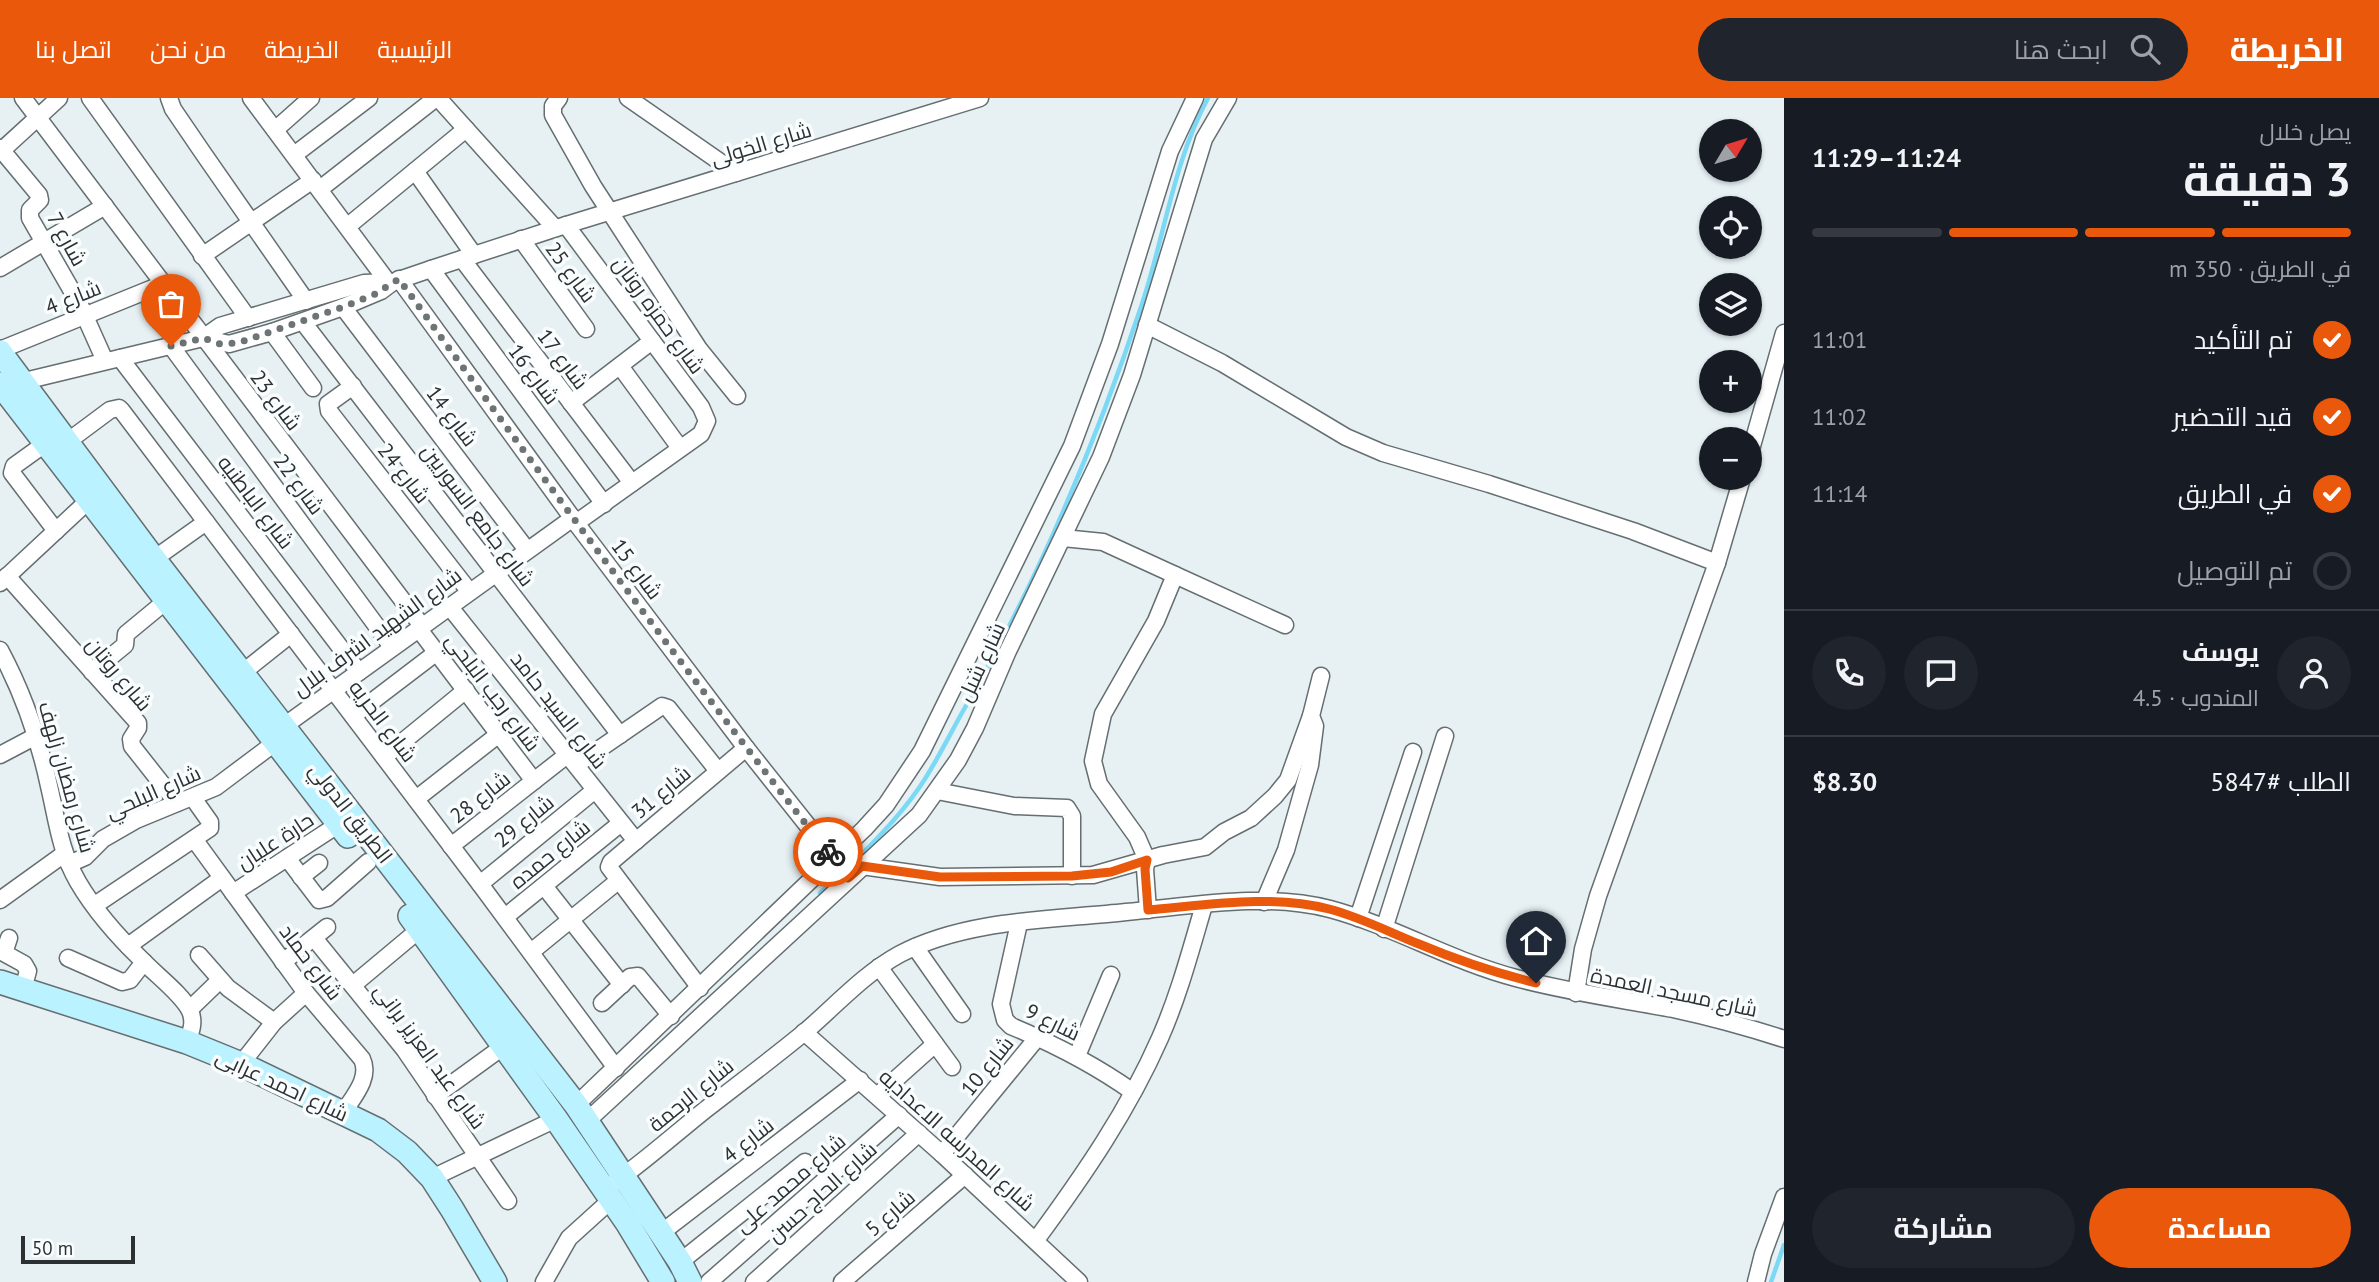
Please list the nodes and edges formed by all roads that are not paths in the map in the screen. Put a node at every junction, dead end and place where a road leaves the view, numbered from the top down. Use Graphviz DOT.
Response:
graph roads {
  1 [pos="23,98"];
  2 [pos="59,98"];
  3 [pos="90,98"];
  4 [pos="169,98"];
  5 [pos="251,98"];
  6 [pos="311,98"];
  7 [pos="369,98"];
  8 [pos="437,98"];
  9 [pos="559,98"];
  10 [pos="628,98"];
  11 [pos="980,98"];
  12 [pos="1195,98"];
  13 [pos="1228,98"];
  14 [pos="38,117"];
  15 [pos="466,129"];
  16 [pos="275,130"];
  17 [pos="1,150"];
  18 [pos="294,155"];
  19 [pos="415,171"];
  20 [pos="736,173"];
  21 [pos="317,185"];
  22 [pos="105,206"];
  23 [pos="610,211"];
  24 [pos="251,222"];
  25 [pos="348,226"];
  26 [pos="560,226"];
  27 [pos="521,239"];
  28 [pos="44,242"];
  29 [pos="202,256"];
  30 [pos="468,257"];
  31 [pos="0,268"];
  32 [pos="430,269"];
  33 [pos="393,281"];
  34 [pos="163,284"];
  35 [pos="306,301"];
  36 [pos="343,307"];
  37 [pos="84,314"];
  38 [pos="248,318"];
  39 [pos="303,322"];
  40 [pos="1147,325"];
  41 [pos="586,329"];
  42 [pos="272,332"];
  43 [pos="1784,333"];
  44 [pos="203,338"];
  45 [pos="652,341"];
  46 [pos="171,346"];
  47 [pos="0,351"];
  48 [pos="113,359"];
  49 [pos="620,366"];
  50 [pos="6,385"];
  51 [pos="353,386"];
  52 [pos="313,388"];
  53 [pos="737,396"];
  54 [pos="571,403"];
  55 [pos="1757,427"];
  56 [pos="701,434"];
  57 [pos="56,443"];
  58 [pos="680,448"];
  59 [pos="632,484"];
  60 [pos="1738,490"];
  61 [pos="88,501"];
  62 [pos="604,503"];
  63 [pos="575,521"];
  64 [pos="206,522"];
  65 [pos="56,531"];
  66 [pos="1063,538"];
  67 [pos="527,550"];
  68 [pos="154,559"];
  69 [pos="1717,563"];
  70 [pos="496,573"];
  71 [pos="1175,575"];
  72 [pos="4,580"];
  73 [pos="469,591"];
  74 [pos="166,601"];
  75 [pos="449,606"];
  76 [pos="1285,625"];
  77 [pos="420,627"];
  78 [pos="291,634"];
  79 [pos="392,647"];
  80 [pos="437,652"];
  81 [pos="2,660"];
  82 [pos="92,672"];
  83 [pos="359,672"];
  84 [pos="242,673"];
  85 [pos="1321,676"];
  86 [pos="334,690"];
  87 [pos="466,690"];
  88 [pos="353,716"];
  89 [pos="1311,716"];
  90 [pos="283,734"];
  91 [pos="499,734"];
  92 [pos="620,735"];
  93 [pos="36,736"];
  94 [pos="1445,736"];
  95 [pos="746,748"];
  96 [pos="1413,752"];
  97 [pos="0,755"];
  98 [pos="384,757"];
  99 [pos="571,760"];
  100 [pos="718,771"];
  101 [pos="534,781"];
  102 [pos="595,790"];
  103 [pos="937,792"];
  104 [pos="193,798"];
  105 [pos="416,799"];
  106 [pos="177,803"];
  107 [pos="621,823"];
  108 [pos="339,824"];
  109 [pos="194,839"];
  110 [pos="636,841"];
  111 [pos="451,846"];
  112 [pos="287,858"];
  113 [pos="833,858"];
  114 [pos="67,859"];
  115 [pos="1147,860"];
  116 [pos="368,862"];
  117 [pos="319,863"];
  118 [pos="862,866"];
  119 [pos="614,875"];
  120 [pos="1072,876"];
  121 [pos="301,877"];
  122 [pos="222,878"];
  123 [pos="848,878"];
  124 [pos="480,884"];
  125 [pos="544,886"];
  126 [pos="233,893"];
  127 [pos="0,900"];
  128 [pos="1264,902"];
  129 [pos="95,905"];
  130 [pos="1204,905"];
  131 [pos="1148,910"];
  132 [pos="505,917"];
  133 [pos="1358,918"];
  134 [pos="571,920"];
  135 [pos="1019,923"];
  136 [pos="327,927"];
  137 [pos="420,929"];
  138 [pos="1384,929"];
  139 [pos="9,937"];
  140 [pos="314,938"];
  141 [pos="128,946"];
  142 [pos="915,947"];
  143 [pos="531,952"];
  144 [pos="199,955"];
  145 [pos="68,958"];
  146 [pos="144,962"];
  147 [pos="283,962"];
  148 [pos="879,967"];
  149 [pos="1111,975"];
  150 [pos="220,980"];
  151 [pos="0,982"];
  152 [pos="353,985"];
  153 [pos="622,985"];
  154 [pos="700,988"];
  155 [pos="23,989"];
  156 [pos="306,993"];
  157 [pos="1576,993"];
  158 [pos="602,1003"];
  159 [pos="190,1009"];
  160 [pos="962,1014"];
  161 [pos="671,1016"];
  162 [pos="274,1022"];
  163 [pos="804,1032"];
  164 [pos="1037,1038"];
  165 [pos="1784,1039"];
  166 [pos="187,1042"];
  167 [pos="935,1044"];
  168 [pos="504,1046"];
  169 [pos="1077,1056"];
  170 [pos="241,1064"];
  171 [pos="952,1067"];
  172 [pos="616,1068"];
  173 [pos="860,1080"];
  174 [pos="1133,1092"];
  175 [pos="435,1096"];
  176 [pos="877,1096"];
  177 [pos="343,1113"];
  178 [pos="581,1113"];
  179 [pos="899,1115"];
  180 [pos="556,1119"];
  181 [pos="919,1133"];
  182 [pos="942,1154"];
  183 [pos="476,1157"];
  184 [pos="805,1162"];
  185 [pos="965,1175"];
  186 [pos="623,1176"];
  187 [pos="432,1178"];
  188 [pos="608,1195"];
  189 [pos="1784,1197"];
  190 [pos="508,1201"];
  191 [pos="662,1233"];
  192 [pos="1036,1240"];
  193 [pos="685,1272"];
  194 [pos="655,1279"];
  195 [pos="546,1281"];
  196 [pos="495,1282"];
  197 [pos="709,1282"];
  198 [pos="754,1282"];
  199 [pos="842,1282"];
  200 [pos="1079,1282"];
  201 [pos="1756,1282"];
  1 -- 14 [label="street, شارع 23"];
  2 -- 14 [label="street"];
  3 -- 29 [label="street"];
  4 -- 24 [label="street"];
  5 -- 16 [label="street, شارع 15"];
  6 -- 16 [label="street"];
  7 -- 18 [label="street"];
  8 -- 15 [label="street, شارع حمزه روتان"];
  8 -- 21 [label="street"];
  9 -- 23 [label="street"];
  10 -- 20 [label="street"];
  11 -- 20 [label="street, شارع الخولى"];
  12 -- 113 [label="street, شارع شبل"];
  13 -- 40 [label="street, شارع شبل"];
  14 -- 17 [label="street"];
  14 -- 22 [label="street, شارع 23"];
  15 -- 19 [label="street"];
  15 -- 26 [label="street, شارع حمزه روتان"];
  16 -- 18 [label="street, شارع 15"];
  17 -- 28 [label="street, شارع 7"];
  18 -- 21 [label="street, شارع 15"];
  19 -- 25 [label="street"];
  19 -- 30 [label="street, شارع 17"];
  20 -- 23 [label="street, شارع الخولى"];
  21 -- 24 [label="street"];
  21 -- 25 [label="street, شارع 15"];
  22 -- 28 [label="street"];
  22 -- 34 [label="street, شارع 23"];
  23 -- 26 [label="street, شارع الخولى"];
  23 -- 53 [label="street"];
  24 -- 29 [label="street"];
  24 -- 35 [label="street"];
  25 -- 33 [label="street, شارع 15"];
  26 -- 27 [label="street, شارع الخولى"];
  26 -- 45 [label="street, شارع حمزه روتان"];
  27 -- 30 [label="street, شارع الخولى"];
  27 -- 41 [label="street, شارع 25"];
  28 -- 31 [label="street"];
  28 -- 37 [label="street, شارع 7"];
  29 -- 38 [label="street"];
  30 -- 32 [label="street, شارع الخولى"];
  30 -- 54 [label="street, شارع 17"];
  32 -- 33 [label="street, شارع الخولى"];
  32 -- 62 [label="street, شارع 16"];
  33 -- 35 [label="street"];
  33 -- 36 [label="street"];
  33 -- 63 [label="street, شارع 15"];
  34 -- 37 [label="street, شارع 4"];
  34 -- 44 [label="street, شارع 23"];
  35 -- 38 [label="street"];
  36 -- 39 [label="street"];
  36 -- 67 [label="street, شارع 14"];
  37 -- 47 [label="street, شارع 4"];
  37 -- 48 [label="street, شارع 7"];
  38 -- 44 [label="street"];
  39 -- 42 [label="street"];
  39 -- 51 [label="street, شارع جامع السوريين"];
  40 -- 66 [label="street, شارع شبل"];
  40 -- 69 [label="street"];
  42 -- 44 [label="street"];
  42 -- 52 [label="street"];
  43 -- 55 [label="street"];
  44 -- 46 [label="street"];
  44 -- 77 [label="street, شارع 23"];
  45 -- 49 [label="street"];
  45 -- 56 [label="street, شارع حمزه روتان"];
  46 -- 48 [label="street"];
  46 -- 79 [label="street, شارع 22"];
  47 -- 50 [label="street, الطريق الدولي"];
  48 -- 50 [label="street"];
  48 -- 83 [label="street, شارع الباطنيه"];
  49 -- 54 [label="street"];
  49 -- 58 [label="street"];
  50 -- 57 [label="street, الطريق الدولي"];
  51 -- 70 [label="street, شارع جامع السوريين"];
  51 -- 73 [label="street, شارع 24"];
  54 -- 59 [label="street, شارع 17"];
  56 -- 58 [label="street, شارع الشهيد اشرف بلال"];
  57 -- 61 [label="street, الطريق الدولي"];
  57 -- 64 [label="street, شارع الحريه"];
  57 -- 65 [label="street"];
  57 -- 68 [label="street, الطريق الدولي"];
  58 -- 59 [label="street, شارع الشهيد اشرف بلال"];
  59 -- 62 [label="street, شارع الشهيد اشرف بلال"];
  60 -- 69 [label="street"];
  61 -- 65 [label="street"];
  61 -- 74 [label="street, الطريق الدولي"];
  62 -- 63 [label="street, شارع الشهيد اشرف بلال"];
  63 -- 67 [label="street, شارع الشهيد اشرف بلال"];
  63 -- 95 [label="street, شارع 15"];
  64 -- 68 [label="street"];
  64 -- 78 [label="street, شارع الحريه"];
  65 -- 72 [label="street"];
  66 -- 71 [label="street"];
  66 -- 103 [label="street, شارع شبل"];
  67 -- 70 [label="street, شارع الشهيد اشرف بلال"];
  68 -- 84 [label="street, الطريق الدولي"];
  69 -- 157 [label="street"];
  70 -- 73 [label="street, شارع الشهيد اشرف بلال"];
  70 -- 92 [label="street, شارع جامع السوريين"];
  71 -- 76 [label="street"];
  71 -- 115 [label="street"];
  72 -- 82 [label="street, شارع روتان"];
  73 -- 75 [label="street, شارع الشهيد اشرف بلال"];
  74 -- 82 [label="street"];
  74 -- 90 [label="street, الطريق الدولي"];
  75 -- 77 [label="street, شارع الشهيد اشرف بلال"];
  75 -- 99 [label="street, شارع السيد حامد"];
  77 -- 79 [label="street, شارع الشهيد اشرف بلال"];
  77 -- 80 [label="street, شارع رجب البلحي"];
  78 -- 84 [label="street"];
  78 -- 86 [label="street, شارع الحريه"];
  79 -- 83 [label="street, شارع الشهيد اشرف بلال"];
  80 -- 87 [label="street, شارع رجب البلحي"];
  80 -- 88 [label="street"];
  81 -- 93 [label="street, شارع رمضان زلهف"];
  82 -- 106 [label="street, شارع روتان"];
  83 -- 86 [label="street, شارع الشهيد اشرف بلال"];
  84 -- 90 [label="street, الطريق الدولي"];
  85 -- 89 [label="street"];
  86 -- 88 [label="street, شارع الحريه"];
  86 -- 90 [label="street, شارع الشهيد اشرف بلال"];
  87 -- 91 [label="street, شارع رجب البلحي"];
  87 -- 98 [label="street"];
  88 -- 98 [label="street, شارع الحريه"];
  89 -- 115 [label="street"];
  89 -- 128 [label="street"];
  90 -- 104 [label="street, شارع البلحي"];
  90 -- 108 [label="street, الطريق الدولي"];
  90 -- 178 [label="street, الطريق الدولي"];
  91 -- 101 [label="street, شارع رجب البلحي"];
  91 -- 105 [label="street"];
  92 -- 99 [label="street, شارع 28"];
  92 -- 100 [label="street, شارع 28"];
  93 -- 97 [label="street"];
  93 -- 114 [label="street, شارع رمضان زلهف"];
  94 -- 138 [label="street"];
  95 -- 100 [label="street, شارع 31"];
  95 -- 113 [label="street, شارع 15"];
  96 -- 133 [label="street"];
  98 -- 105 [label="street, شارع الحريه"];
  99 -- 101 [label="street, شارع 28"];
  99 -- 102 [label="street, شارع السيد حامد"];
  100 -- 110 [label="street, شارع 31"];
  101 -- 111 [label="street, شارع 28"];
  102 -- 107 [label="street, شارع السيد حامد"];
  102 -- 124 [label="street, شارع 29"];
  103 -- 118 [label="street, شارع شبل"];
  103 -- 120 [label="street"];
  104 -- 106 [label="street, شارع البلحي"];
  104 -- 109 [label="street"];
  105 -- 111 [label="street, شارع الحريه"];
  106 -- 114 [label="street, شارع البلحي"];
  107 -- 110 [label="street, شارع السيد حامد"];
  107 -- 125 [label="street, شارع حمده"];
  108 -- 112 [label="street, حارة عليان"];
  108 -- 116 [label="street, الطريق الدولي"];
  109 -- 122 [label="street, شارع حماد"];
  109 -- 129 [label="street"];
  110 -- 119 [label="street, شارع 31"];
  111 -- 124 [label="street, شارع الحريه"];
  112 -- 121 [label="street"];
  112 -- 126 [label="street, حارة عليان"];
  113 -- 123 [label="street, شارع 15"];
  113 -- 154 [label="street, شارع شبل"];
  114 -- 127 [label="street, شارع البلحي"];
  114 -- 129 [label="street, شارع رمضان زلهف"];
  115 -- 120 [label="street"];
  115 -- 131 [label="street"];
  116 -- 121 [label="street"];
  116 -- 137 [label="street, الطريق الدولي"];
  117 -- 121 [label="street"];
  118 -- 120 [label="street"];
  118 -- 123 [label="street, شارع شبل"];
  119 -- 134 [label="street, شارع 31"];
  119 -- 154 [label="street"];
  122 -- 126 [label="street, شارع حماد"];
  122 -- 141 [label="street"];
  123 -- 178 [label="street, شارع شبل"];
  124 -- 132 [label="street, شارع الحريه"];
  125 -- 132 [label="street, شارع حمده"];
  125 -- 134 [label="street"];
  126 -- 147 [label="street, شارع حماد"];
  128 -- 130 [label="street, شارع مسجد العمدة"];
  128 -- 133 [label="street, شارع مسجد العمدة"];
  129 -- 141 [label="street, شارع رمضان زلهف"];
  130 -- 131 [label="street, شارع مسجد العمدة"];
  130 -- 174 [label="street"];
  131 -- 135 [label="street, شارع مسجد العمدة"];
  132 -- 143 [label="street, شارع الحريه"];
  133 -- 138 [label="street, شارع مسجد العمدة"];
  134 -- 143 [label="street, شارع 31"];
  134 -- 153 [label="street"];
  135 -- 142 [label="street, شارع مسجد العمدة"];
  135 -- 164 [label="street, شارع 9"];
  136 -- 140 [label="street"];
  137 -- 152 [label="street"];
  137 -- 168 [label="street, الطريق الدولي"];
  138 -- 157 [label="street, شارع مسجد العمدة"];
  139 -- 155 [label="street"];
  140 -- 147 [label="street"];
  140 -- 152 [label="street, شارع عبد العزيز براني"];
  141 -- 146 [label="street, شارع رمضان زلهف"];
  142 -- 148 [label="street, شارع مسجد العمدة"];
  142 -- 160 [label="street"];
  143 -- 172 [label="street, شارع الحريه"];
  144 -- 150 [label="street"];
  145 -- 146 [label="street"];
  146 -- 159 [label="street, شارع رمضان زلهف"];
  147 -- 156 [label="street, شارع حماد"];
  148 -- 163 [label="street, شارع مسجد العمدة"];
  148 -- 167 [label="street"];
  149 -- 169 [label="street"];
  150 -- 159 [label="street"];
  150 -- 162 [label="street"];
  151 -- 155 [label="street, شارع احمد عرابى"];
  152 -- 175 [label="street, شارع عبد العزيز براني"];
  153 -- 158 [label="street"];
  153 -- 161 [label="street"];
  154 -- 161 [label="street, شارع شبل"];
  155 -- 166 [label="street, شارع احمد عرابى"];
  156 -- 162 [label="street"];
  156 -- 177 [label="street, شارع حماد"];
  157 -- 165 [label="street, شارع مسجد العمدة"];
  159 -- 166 [label="street"];
  161 -- 172 [label="street, شارع شبل"];
  162 -- 170 [label="street"];
  163 -- 173 [label="street, شارع المدرسه الاعداديه"];
  163 -- 186 [label="street, شارع الرحمة"];
  164 -- 169 [label="street, شارع 9"];
  164 -- 182 [label="street, شارع 10"];
  166 -- 170 [label="street, شارع احمد عرابى"];
  167 -- 171 [label="street"];
  167 -- 176 [label="street"];
  168 -- 175 [label="street"];
  168 -- 180 [label="street, الطريق الدولي"];
  169 -- 174 [label="street, شارع 9"];
  170 -- 177 [label="street, شارع احمد عرابى"];
  172 -- 178 [label="street, شارع شبل"];
  173 -- 176 [label="street, شارع المدرسه الاعداديه"];
  173 -- 191 [label="street, شارع 4"];
  174 -- 192 [label="street"];
  175 -- 183 [label="street, شارع عبد العزيز براني"];
  176 -- 179 [label="street, شارع المدرسه الاعداديه"];
  177 -- 187 [label="street, شارع احمد عرابى"];
  178 -- 186 [label="street, الطريق الدولي"];
  179 -- 181 [label="street, شارع المدرسه الاعداديه"];
  179 -- 197 [label="street, شارع محمد على"];
  180 -- 183 [label="street"];
  180 -- 188 [label="street, الطريق الدولي"];
  181 -- 182 [label="street, شارع المدرسه الاعداديه"];
  181 -- 198 [label="street, شارع الحاج حسن"];
  182 -- 185 [label="street, شارع المدرسه الاعداديه"];
  183 -- 187 [label="street"];
  183 -- 190 [label="street, شارع عبد العزيز براني"];
  184 -- 193 [label="street"];
  185 -- 192 [label="street, شارع المدرسه الاعداديه"];
  185 -- 199 [label="street, شارع 5"];
  186 -- 188 [label="street, شارع الرحمة"];
  186 -- 191 [label="street, الطريق الدولي"];
  187 -- 196 [label="street, شارع احمد عرابى"];
  188 -- 194 [label="street, الطريق الدولي"];
  188 -- 195 [label="street, شارع الرحمة"];
  189 -- 201 [label="street"];
  191 -- 193 [label="street, الطريق الدولي"];
  192 -- 200 [label="street, شارع المدرسه الاعداديه"];
}
